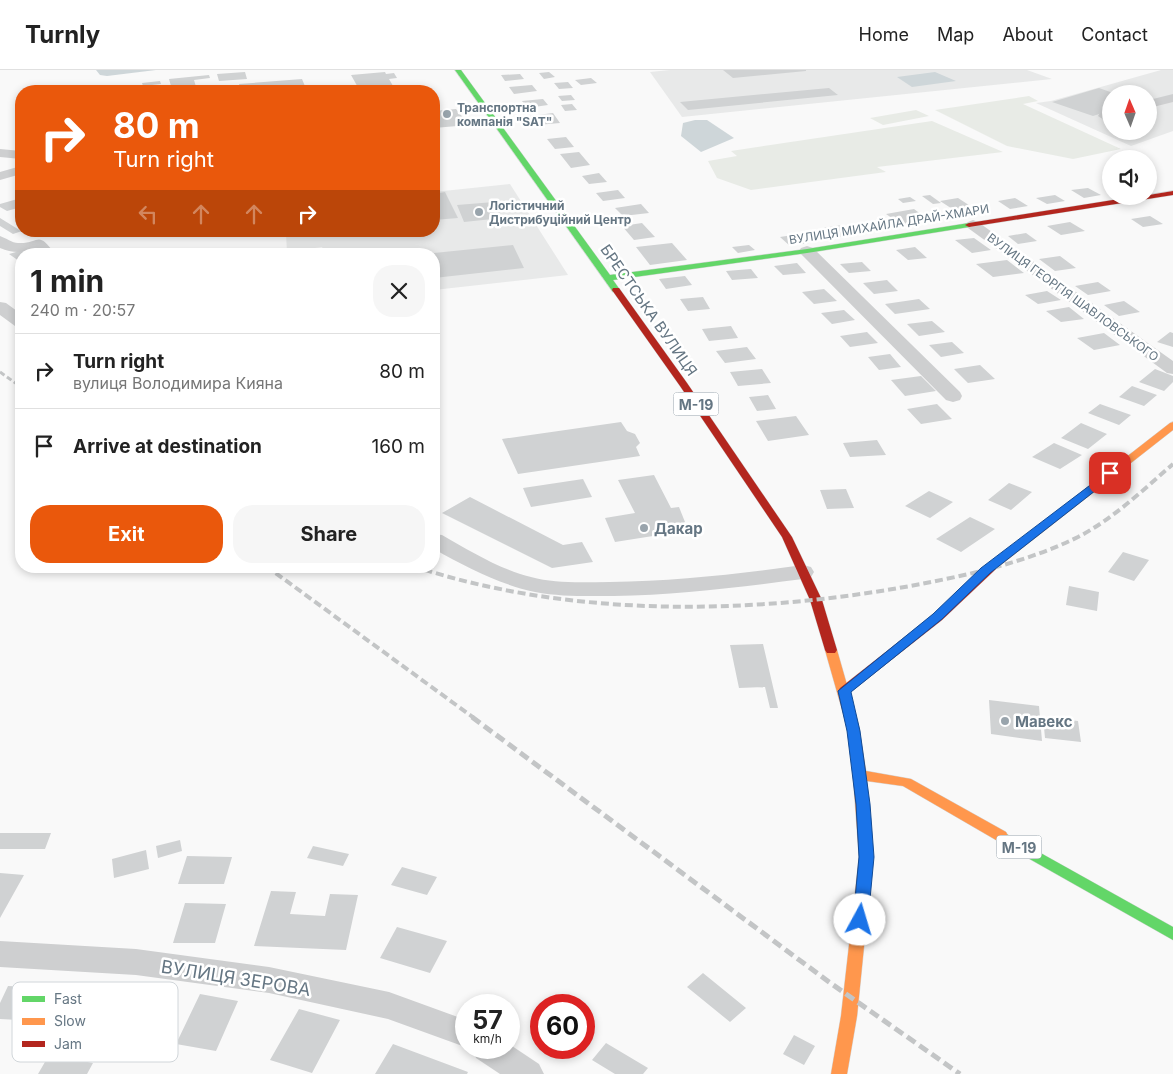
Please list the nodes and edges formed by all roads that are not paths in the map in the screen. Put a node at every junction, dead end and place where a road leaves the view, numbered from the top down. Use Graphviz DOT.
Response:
graph roads {
  1 [pos="458,70"];
  2 [pos="1173,98"];
  3 [pos="1158,102"];
  4 [pos="0,153"];
  5 [pos="15,154"];
  6 [pos="15,172"];
  7 [pos="0,176"];
  8 [pos="1173,193"];
  9 [pos="973,225"];
  10 [pos="0,241"];
  11 [pos="42,243"];
  12 [pos="22,248"];
  13 [pos="15,249"];
  14 [pos="807,251"];
  15 [pos="608,278"];
  16 [pos="0,307"];
  17 [pos="15,318"];
  18 [pos="1173,369"];
  19 [pos="953,396"];
  20 [pos="1173,425"];
  21 [pos="440,543"];
  22 [pos="803,572"];
  23 [pos="844,691"];
  24 [pos="860,775"];
  25 [pos="1173,934"];
  26 [pos="0,954"];
  27 [pos="455,1030"];
  28 [pos="505,1059"];
  29 [pos="528,1074"];
  30 [pos="839,1074"];
  1 -- 15 [label="main road, БРЕСТСЬКА ВУЛИЦЯ / М-19"];
  2 -- 3 [label="street"];
  4 -- 5 [label="street"];
  6 -- 7 [label="street"];
  8 -- 9 [label="main road, ВУЛИЦЯ МИХАЙЛА ДРАЙ-ХМАРИ"];
  9 -- 14 [label="main road, ВУЛИЦЯ МИХАЙЛА ДРАЙ-ХМАРИ"];
  9 -- 18 [label="street, ВУЛИЦЯ ГЕОРГІЯ ШАВЛОВСЬКОГО"];
  10 -- 13 [label="street"];
  11 -- 12 [label="street"];
  14 -- 15 [label="main road, ВУЛИЦЯ МИХАЙЛА ДРАЙ-ХМАРИ"];
  14 -- 19 [label="street"];
  15 -- 22 [label="main road, БРЕСТСЬКА ВУЛИЦЯ / М-19"];
  16 -- 17 [label="street"];
  20 -- 23 [label="main road"];
  21 -- 22 [label="street"];
  22 -- 23 [label="main road, БРЕСТСЬКА ВУЛИЦЯ / М-19"];
  23 -- 24 [label="main road, БРЕСТСЬКА ВУЛИЦЯ / М-19"];
  24 -- 25 [label="main road, М-19"];
  24 -- 30 [label="main road, БРЕСТСЬКА ВУЛИЦЯ"];
  26 -- 27 [label="street, ВУЛИЦЯ ЗЕРОВА"];
  28 -- 29 [label="street"];
}
